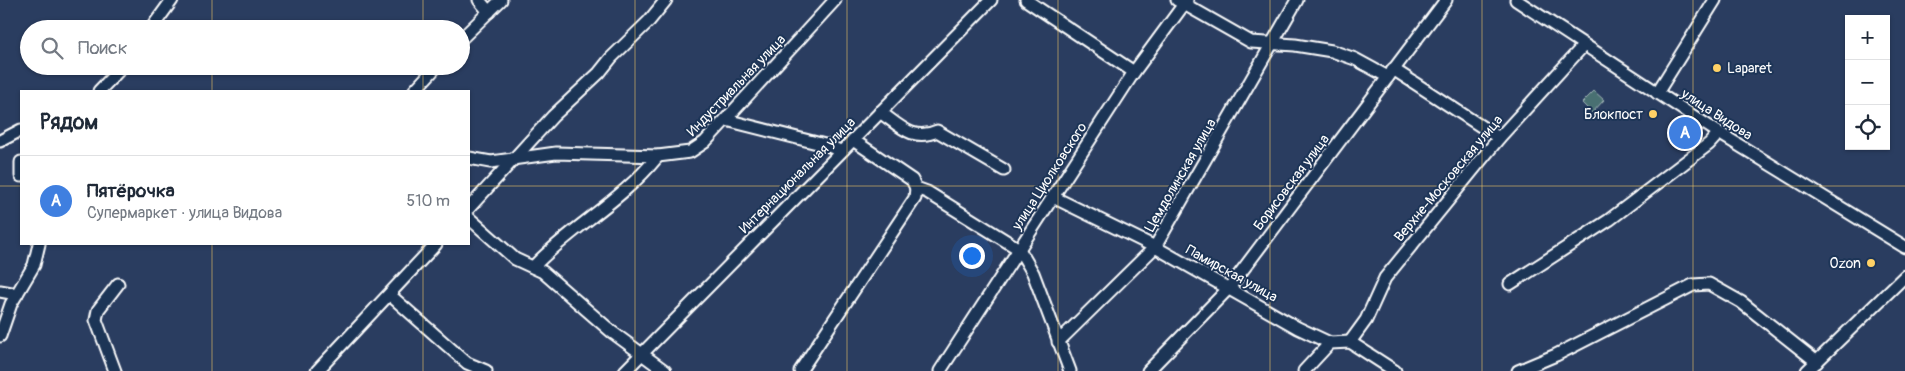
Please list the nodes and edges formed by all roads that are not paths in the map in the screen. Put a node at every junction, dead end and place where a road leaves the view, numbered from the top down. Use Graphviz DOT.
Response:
graph roads {
  1 [pos="172,0"];
  2 [pos="479,0"];
  3 [pos="501,0"];
  4 [pos="666,0"];
  5 [pos="835,0"];
  6 [pos="991,0"];
  7 [pos="1026,0"];
  8 [pos="1297,0"];
  9 [pos="1446,0"];
  10 [pos="1516,0"];
  11 [pos="1715,0"];
  12 [pos="1183,2"];
  13 [pos="489,12"];
  14 [pos="158,20"];
  15 [pos="470,30"];
  16 [pos="1272,45"];
  17 [pos="1584,45"];
  18 [pos="1134,72"];
  19 [pos="1390,73"];
  20 [pos="114,75"];
  21 [pos="429,75"];
  22 [pos="100,90"];
  23 [pos="415,90"];
  24 [pos="1657,93"];
  25 [pos="880,112"];
  26 [pos="726,120"];
  27 [pos="20,131"];
  28 [pos="1719,134"];
  29 [pos="1499,138"];
  30 [pos="852,140"];
  31 [pos="0,141"];
  32 [pos="840,151"];
  33 [pos="658,156"];
  34 [pos="470,158"];
  35 [pos="514,160"];
  36 [pos="1004,170"];
  37 [pos="916,188"];
  38 [pos="1053,197"];
  39 [pos="470,207"];
  40 [pos="470,219"];
  41 [pos="435,245"];
  42 [pos="1905,247"];
  43 [pos="39,248"];
  44 [pos="1155,248"];
  45 [pos="1019,250"];
  46 [pos="533,267"];
  47 [pos="1905,276"];
  48 [pos="118,284"];
  49 [pos="1510,284"];
  50 [pos="1229,288"];
  51 [pos="0,291"];
  52 [pos="17,294"];
  53 [pos="390,295"];
  54 [pos="0,336"];
  55 [pos="1058,342"];
  56 [pos="1350,342"];
  57 [pos="1330,343"];
  58 [pos="641,354"];
  59 [pos="1816,362"];
  60 [pos="943,370"];
  61 [pos="115,371"];
  62 [pos="317,371"];
  63 [pos="486,371"];
  64 [pos="625,371"];
  65 [pos="665,371"];
  66 [pos="800,371"];
  67 [pos="1070,371"];
  68 [pos="1148,371"];
  69 [pos="1304,371"];
  70 [pos="1395,371"];
  71 [pos="1518,371"];
  72 [pos="1807,371"];
  1 -- 14 [label="street"];
  2 -- 13 [label="street"];
  3 -- 13 [label="street"];
  4 -- 35 [label="street"];
  5 -- 26 [label="street, Индустриальная улица"];
  6 -- 25 [label="street, Интернациональная улица"];
  7 -- 18 [label="street"];
  8 -- 16 [label="street, Цемдолинская улица"];
  9 -- 19 [label="street, Борисовская улица"];
  10 -- 17 [label="street, улица Видова"];
  11 -- 24 [label="street"];
  12 -- 16 [label="street"];
  12 -- 18 [label="street, улица Циолковского"];
  13 -- 15 [label="street"];
  16 -- 19 [label="street"];
  16 -- 44 [label="street, Цемдолинская улица"];
  17 -- 24 [label="street, улица Видова"];
  17 -- 29 [label="street, Верхне-Московская улица"];
  18 -- 38 [label="street, улица Циолковского"];
  19 -- 29 [label="street"];
  19 -- 50 [label="street, Борисовская улица"];
  20 -- 22 [label="street"];
  21 -- 23 [label="street"];
  24 -- 28 [label="street, улица Видова"];
  25 -- 30 [label="street, Интернациональная улица"];
  25 -- 36 [label="street"];
  26 -- 32 [label="street"];
  26 -- 33 [label="street, Индустриальная улица"];
  27 -- 31 [label="street"];
  28 -- 42 [label="street, улица Видова"];
  28 -- 49 [label="street"];
  29 -- 56 [label="street, Верхне-Московская улица"];
  30 -- 32 [label="street, Интернациональная улица"];
  30 -- 37 [label="street"];
  32 -- 58 [label="street, Интернациональная улица"];
  33 -- 35 [label="street, Индустриальная улица"];
  33 -- 46 [label="street"];
  34 -- 35 [label="street, Индустриальная улица"];
  35 -- 39 [label="street"];
  37 -- 45 [label="street"];
  37 -- 66 [label="street"];
  38 -- 44 [label="street, Памирская улица"];
  38 -- 45 [label="street, улица Циолковского"];
  40 -- 46 [label="street"];
  41 -- 53 [label="street"];
  43 -- 52 [label="street"];
  44 -- 50 [label="street, Памирская улица"];
  44 -- 55 [label="street, Цемдолинская улица"];
  45 -- 55 [label="street"];
  45 -- 60 [label="street, улица Циолковского"];
  46 -- 58 [label="street"];
  47 -- 59 [label="street"];
  48 -- 61 [label="street"];
  50 -- 57 [label="street, Памирская улица"];
  50 -- 68 [label="street, Борисовская улица"];
  51 -- 52 [label="street"];
  52 -- 54 [label="street"];
  53 -- 62 [label="street"];
  53 -- 63 [label="street"];
  55 -- 67 [label="street"];
  56 -- 57 [label="street"];
  56 -- 70 [label="street"];
  57 -- 69 [label="street"];
  58 -- 64 [label="street, Интернациональная улица"];
  58 -- 65 [label="street"];
  59 -- 71 [label="street"];
  59 -- 72 [label="street"];
}
